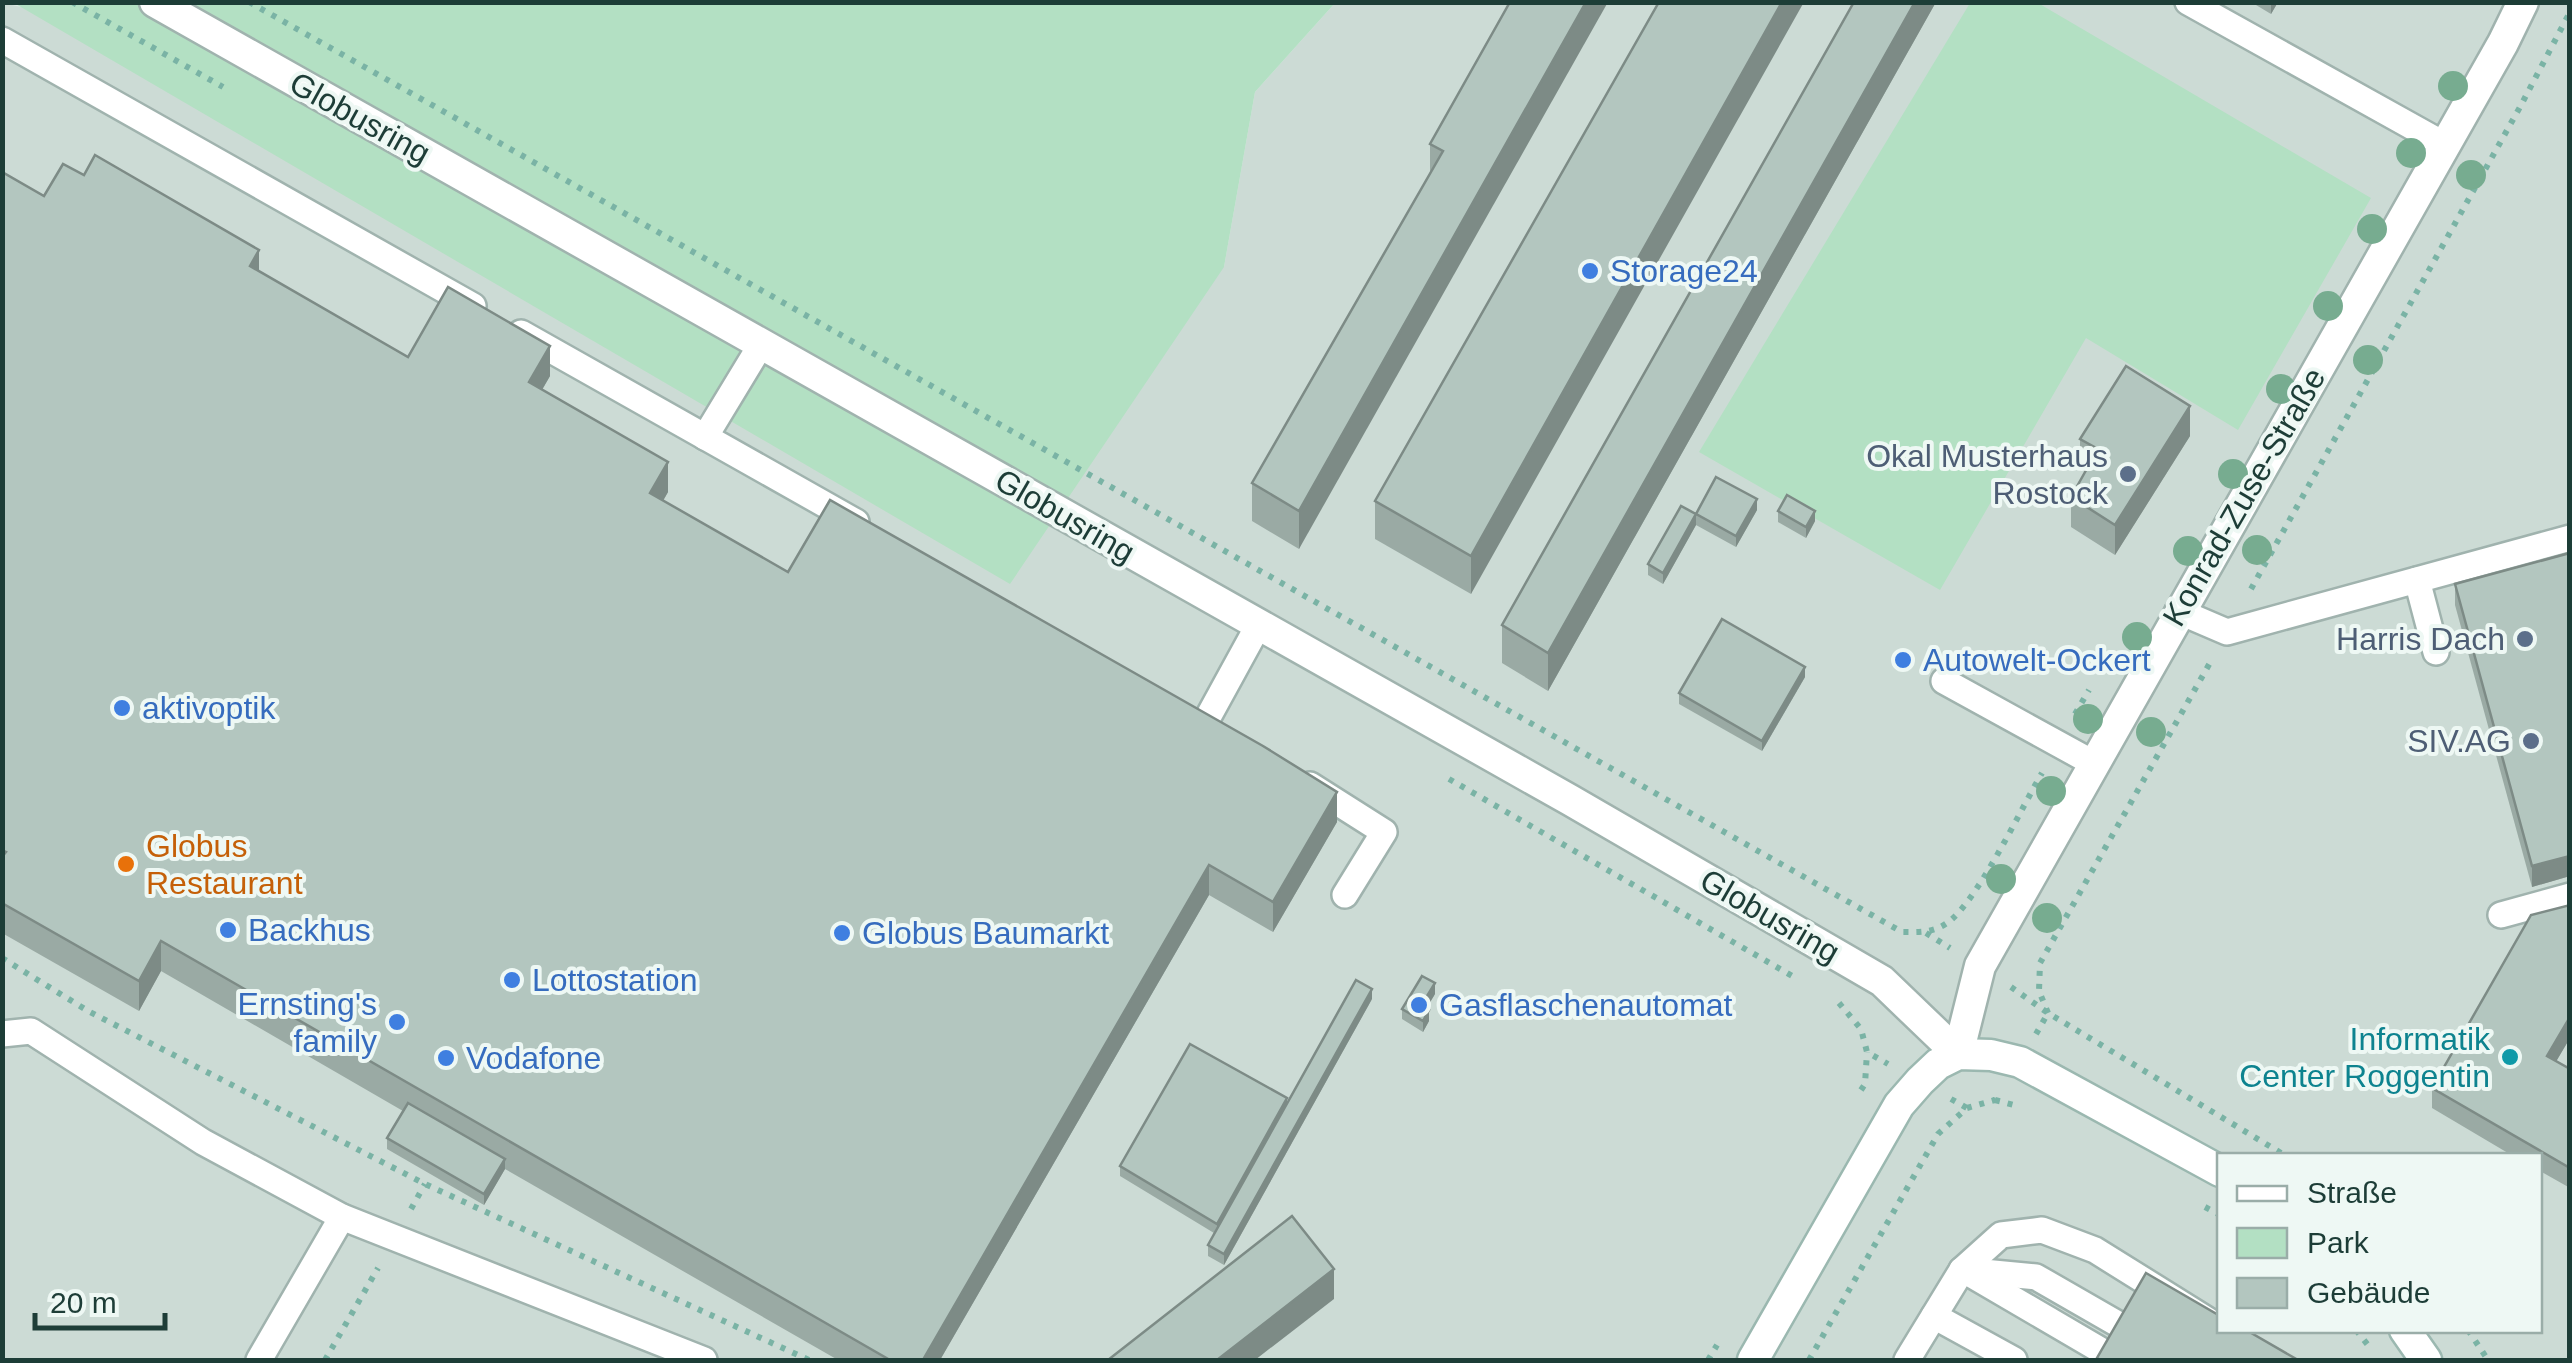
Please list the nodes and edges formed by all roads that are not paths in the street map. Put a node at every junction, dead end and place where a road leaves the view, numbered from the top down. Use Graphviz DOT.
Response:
graph roads {
  1 [pos="155,2"];
  2 [pos="2188,2"];
  3 [pos="2523,2"];
  4 [pos="2,40"];
  5 [pos="2445,146"];
  6 [pos="762,343"];
  7 [pos="705,437"];
  8 [pos="878,535"];
  9 [pos="2570,538"];
  10 [pos="2417,580"];
  11 [pos="2178,611"];
  12 [pos="1258,626"];
  13 [pos="2436,652"];
  14 [pos="1944,681"];
  15 [pos="1206,721"];
  16 [pos="2093,763"];
  17 [pos="1286,770"];
  18 [pos="1346,894"];
  19 [pos="2570,896"];
  20 [pos="2501,915"];
  21 [pos="2,1034"];
  22 [pos="1958,1054"];
  23 [pos="2217,1169"];
  24 [pos="342,1217"];
  25 [pos="1962,1270"];
  26 [pos="1934,1316"];
  27 [pos="2217,1326"];
  28 [pos="2130,1331"];
  29 [pos="2407,1333"];
  30 [pos="2004,1358"];
  31 [pos="2114,1358"];
  32 [pos="260,1360"];
  33 [pos="704,1360"];
  34 [pos="1753,1360"];
  35 [pos="1907,1360"];
  36 [pos="2426,1360"];
  1 -- 6 [label="street, Globusring"];
  2 -- 5 [label="lane"];
  3 -- 5 [label="street, Konrad-Zuse-Straße"];
  4 -- 7 [label="lane"];
  5 -- 11 [label="street, Konrad-Zuse-Straße"];
  6 -- 7 [label="lane"];
  6 -- 12 [label="street, Globusring"];
  7 -- 8 [label="lane"];
  9 -- 10 [label="lane"];
  10 -- 11 [label="lane"];
  10 -- 13 [label="lane"];
  11 -- 16 [label="street, Konrad-Zuse-Straße"];
  12 -- 15 [label="lane"];
  12 -- 22 [label="street, Globusring"];
  14 -- 16 [label="lane"];
  16 -- 22 [label="street, Konrad-Zuse-Straße"];
  17 -- 18 [label="lane"];
  19 -- 20 [label="lane"];
  21 -- 24 [label="lane"];
  22 -- 23 [label="street"];
  22 -- 34 [label="street"];
  24 -- 32 [label="lane"];
  24 -- 33 [label="lane"];
  25 -- 26 [label="lane"];
  25 -- 27 [label="lane"];
  25 -- 28 [label="lane"];
  25 -- 31 [label="lane"];
  26 -- 30 [label="lane"];
  26 -- 35 [label="lane"];
  29 -- 36 [label="street"];
}
